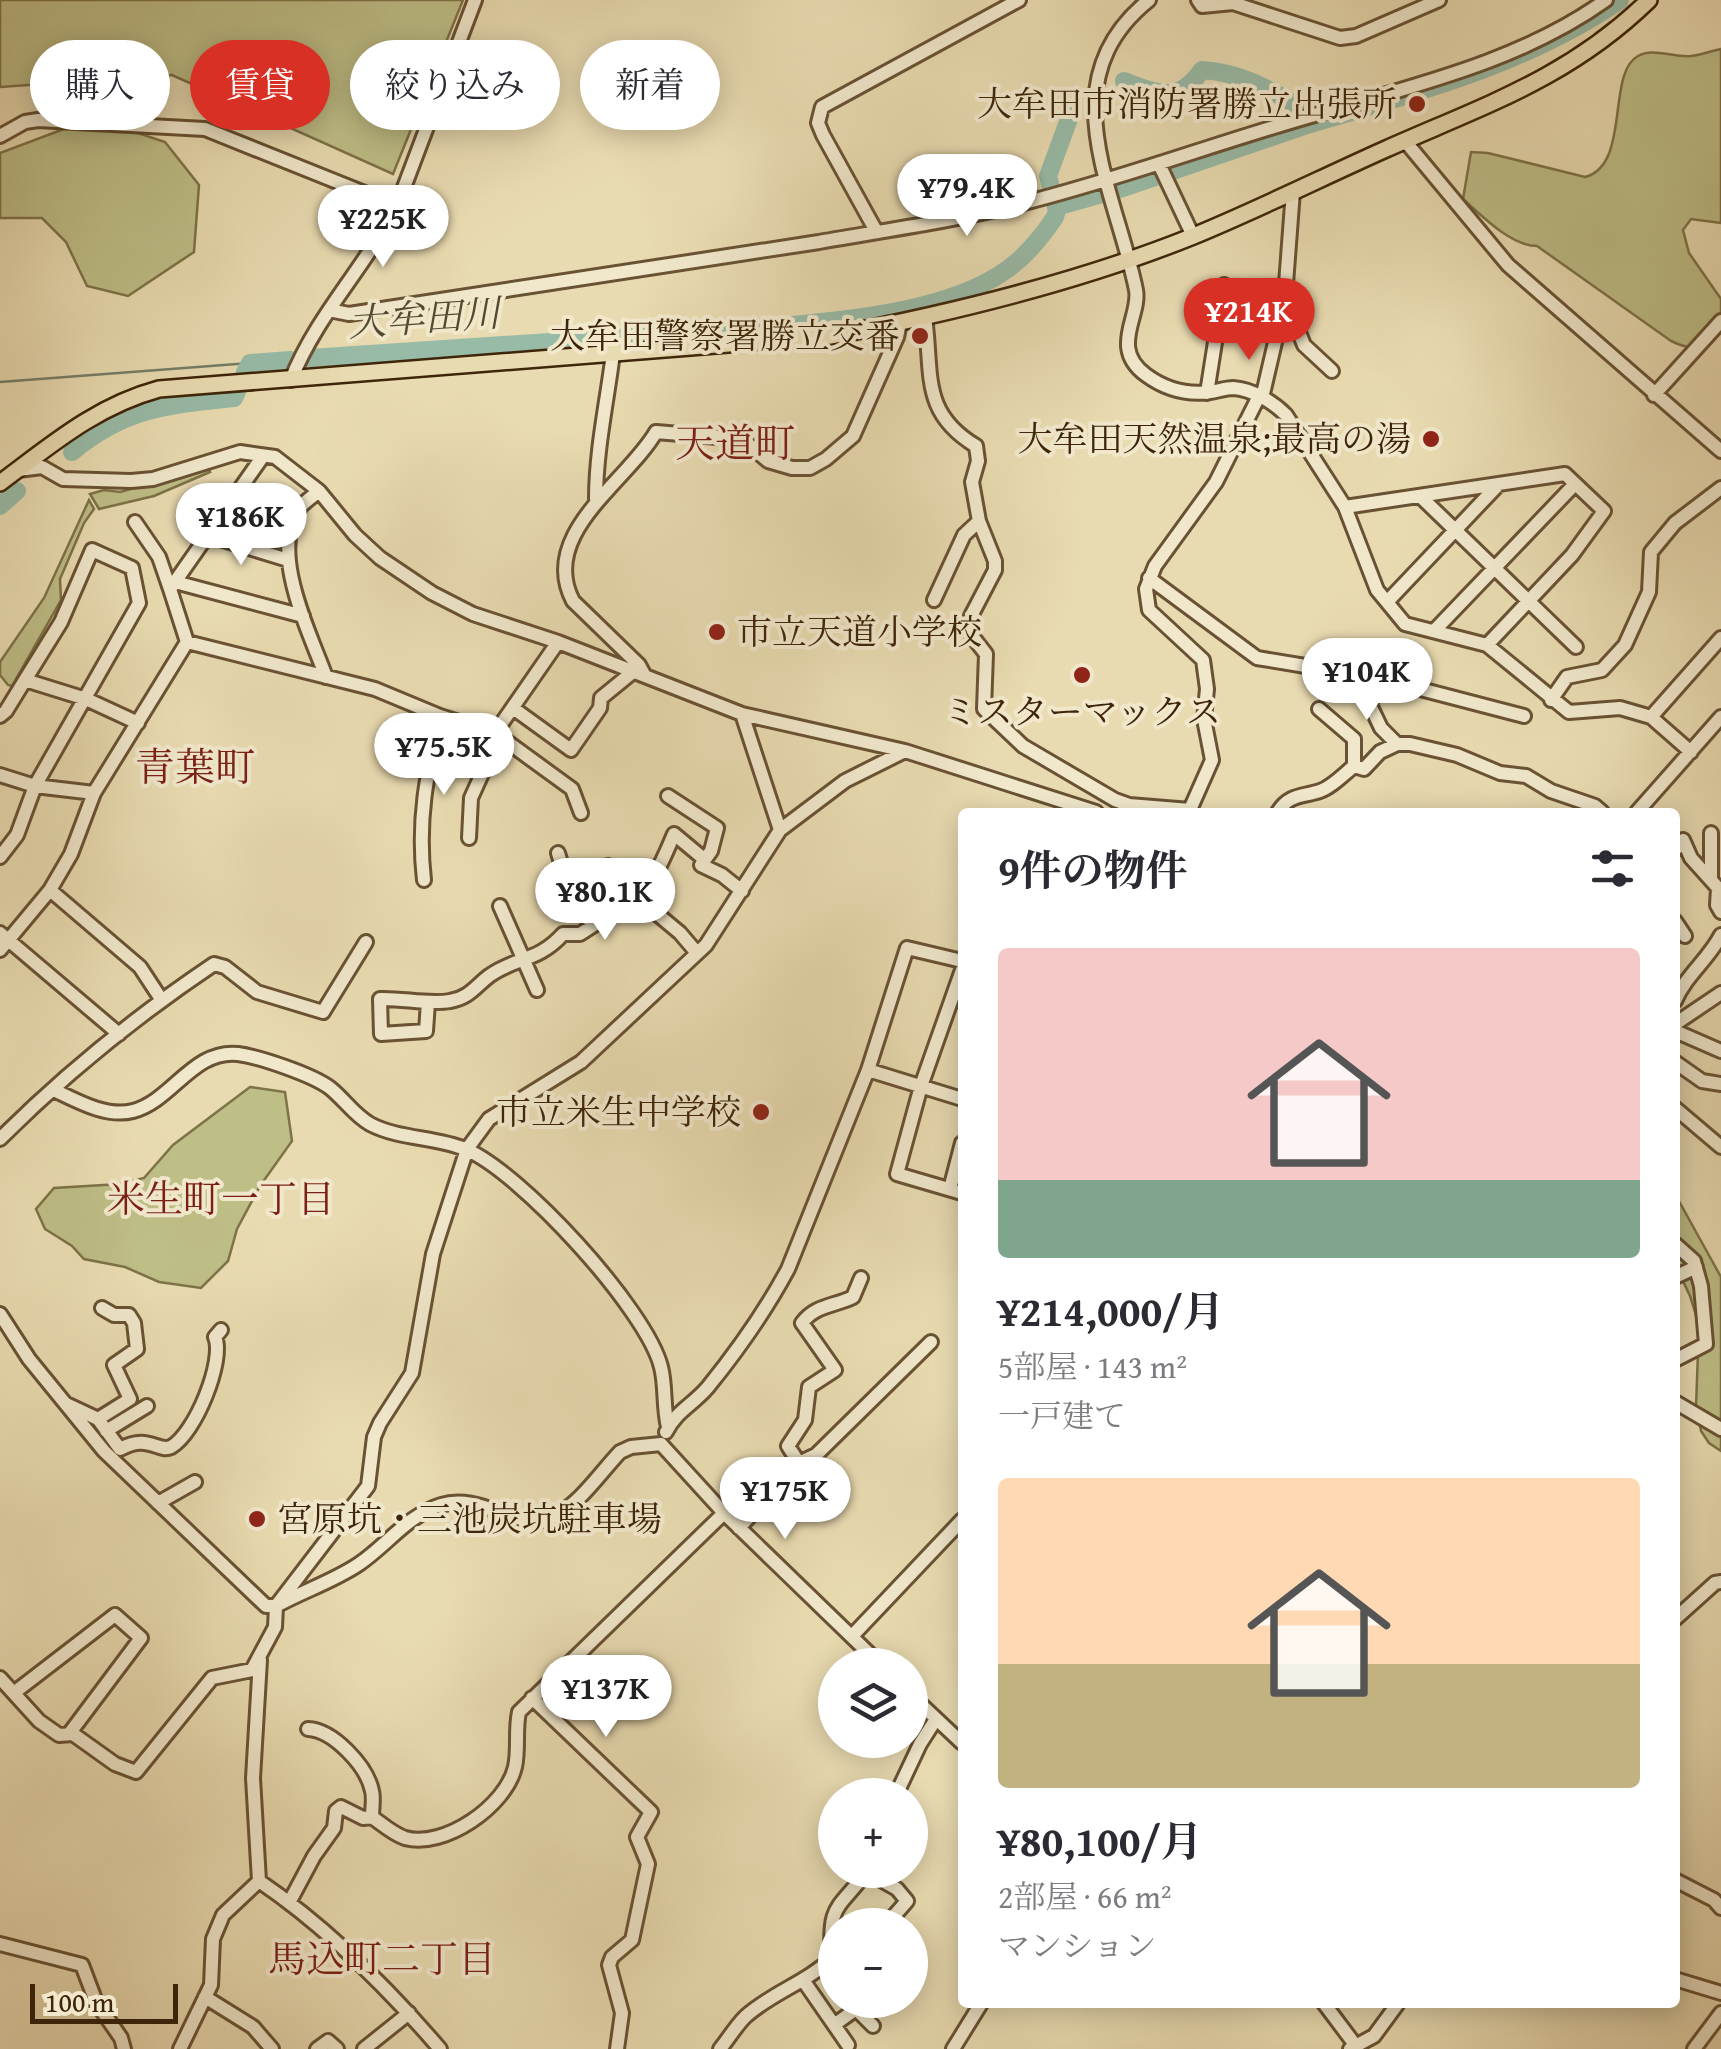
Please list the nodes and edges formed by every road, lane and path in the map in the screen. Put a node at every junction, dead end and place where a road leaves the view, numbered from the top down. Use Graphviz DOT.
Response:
graph roads {
  1 [pos="475,0"];
  2 [pos="1019,0"];
  3 [pos="1150,0"];
  4 [pos="1198,0"];
  5 [pos="1439,0"];
  6 [pos="1606,0"];
  7 [pos="1648,0"];
  8 [pos="3,130"];
  9 [pos="1404,141"];
  10 [pos="1162,170"];
  11 [pos="1106,182"];
  12 [pos="1293,191"];
  13 [pos="397,206"];
  14 [pos="876,230"];
  15 [pos="1193,236"];
  16 [pos="1129,259"];
  17 [pos="1224,286"];
  18 [pos="329,310"];
  19 [pos="925,317"];
  20 [pos="1721,321"];
  21 [pos="900,323"];
  22 [pos="1276,338"];
  23 [pos="612,353"];
  24 [pos="1332,371"];
  25 [pos="292,380"];
  26 [pos="1206,392"];
  27 [pos="1654,395"];
  28 [pos="1261,397"];
  29 [pos="1721,451"];
  30 [pos="263,456"];
  31 [pos="18,470"];
  32 [pos="0,483"];
  33 [pos="1575,484"];
  34 [pos="1498,485"];
  35 [pos="1721,488"];
  36 [pos="318,491"];
  37 [pos="1421,497"];
  38 [pos="596,499"];
  39 [pos="1345,507"];
  40 [pos="979,521"];
  41 [pos="135,522"];
  42 [pos="1456,531"];
  43 [pos="207,535"];
  44 [pos="288,560"];
  45 [pos="1494,568"];
  46 [pos="1149,578"];
  47 [pos="172,585"];
  48 [pos="934,600"];
  49 [pos="1528,600"];
  50 [pos="1387,602"];
  51 [pos="304,616"];
  52 [pos="1434,631"];
  53 [pos="1721,638"];
  54 [pos="187,642"];
  55 [pos="558,642"];
  56 [pos="1487,645"];
  57 [pos="1576,647"];
  58 [pos="639,674"];
  59 [pos="326,677"];
  60 [pos="1378,678"];
  61 [pos="24,680"];
  62 [pos="86,699"];
  63 [pos="1551,700"];
  64 [pos="513,708"];
  65 [pos="1318,709"];
  66 [pos="742,714"];
  67 [pos="440,716"];
  68 [pos="1524,716"];
  69 [pos="1651,716"];
  70 [pos="2,717"];
  71 [pos="1721,718"];
  72 [pos="138,723"];
  73 [pos="497,734"];
  74 [pos="1397,744"];
  75 [pos="905,752"];
  76 [pos="1691,752"];
  77 [pos="1354,766"];
  78 [pos="0,775"];
  79 [pos="35,786"];
  80 [pos="94,793"];
  81 [pos="668,796"];
  82 [pos="1083,808"];
  83 [pos="1160,808"];
  84 [pos="1191,808"];
  85 [pos="1280,808"];
  86 [pos="1590,808"];
  87 [pos="1642,808"];
  88 [pos="581,813"];
  89 [pos="780,830"];
  90 [pos="1711,833"];
  91 [pos="469,838"];
  92 [pos="1680,844"];
  93 [pos="558,853"];
  94 [pos="0,858"];
  95 [pos="704,859"];
  96 [pos="608,866"];
  97 [pos="1711,878"];
  98 [pos="567,879"];
  99 [pos="424,880"];
  100 [pos="50,890"];
  101 [pos="742,892"];
  102 [pos="638,898"];
  103 [pos="500,906"];
  104 [pos="1721,912"];
  105 [pos="594,925"];
  106 [pos="1680,928"];
  107 [pos="1721,935"];
  108 [pos="1686,936"];
  109 [pos="3,941"];
  110 [pos="366,942"];
  111 [pos="697,954"];
  112 [pos="958,959"];
  113 [pos="525,960"];
  114 [pos="958,981"];
  115 [pos="538,990"];
  116 [pos="1680,990"];
  117 [pos="1721,994"];
  118 [pos="162,999"];
  119 [pos="428,1002"];
  120 [pos="1680,1024"];
  121 [pos="1680,1030"];
  122 [pos="119,1034"];
  123 [pos="1721,1051"];
  124 [pos="1680,1066"];
  125 [pos="868,1070"];
  126 [pos="1721,1084"];
  127 [pos="921,1086"];
  128 [pos="54,1090"];
  129 [pos="958,1098"];
  130 [pos="1680,1112"];
  131 [pos="0,1139"];
  132 [pos="1721,1147"];
  133 [pos="466,1149"];
  134 [pos="956,1191"];
  135 [pos="1680,1248"];
  136 [pos="1696,1266"];
  137 [pos="1680,1275"];
  138 [pos="861,1278"];
  139 [pos="102,1308"];
  140 [pos="0,1314"];
  141 [pos="221,1330"];
  142 [pos="931,1342"];
  143 [pos="1680,1357"];
  144 [pos="64,1403"];
  145 [pos="1680,1405"];
  146 [pos="146,1406"];
  147 [pos="98,1418"];
  148 [pos="668,1427"];
  149 [pos="1721,1429"];
  150 [pos="106,1431"];
  151 [pos="661,1444"];
  152 [pos="799,1463"];
  153 [pos="144,1479"];
  154 [pos="195,1482"];
  155 [pos="161,1501"];
  156 [pos="724,1512"];
  157 [pos="958,1524"];
  158 [pos="739,1528"];
  159 [pos="1721,1582"];
  160 [pos="276,1606"];
  161 [pos="1680,1614"];
  162 [pos="852,1636"];
  163 [pos="864,1648"];
  164 [pos="260,1658"];
  165 [pos="0,1678"];
  166 [pos="14,1692"];
  167 [pos="532,1698"];
  168 [pos="928,1711"];
  169 [pos="936,1719"];
  170 [pos="308,1729"];
  171 [pos="69,1734"];
  172 [pos="958,1738"];
  173 [pos="904,1778"];
  174 [pos="372,1816"];
  175 [pos="259,1880"];
  176 [pos="1680,1883"];
  177 [pos="852,1888"];
  178 [pos="895,1888"];
  179 [pos="290,1902"];
  180 [pos="836,1908"];
  181 [pos="902,1908"];
  182 [pos="1721,1908"];
  183 [pos="0,1944"];
  184 [pos="818,1971"];
  185 [pos="802,1980"];
  186 [pos="1680,1981"];
  187 [pos="1721,1993"];
  188 [pos="205,1998"];
  189 [pos="978,2008"];
  190 [pos="1327,2008"];
  191 [pos="1395,2008"];
  192 [pos="1721,2013"];
  193 [pos="409,2014"];
  194 [pos="834,2025"];
  195 [pos="873,2026"];
  196 [pos="848,2045"];
  197 [pos="1353,2047"];
  198 [pos="124,2049"];
  199 [pos="180,2049"];
  200 [pos="272,2049"];
  201 [pos="317,2049"];
  202 [pos="337,2049"];
  203 [pos="364,2049"];
  204 [pos="440,2049"];
  205 [pos="617,2049"];
  206 [pos="720,2049"];
  207 [pos="954,2049"];
  208 [pos="1694,2049"];
  1 -- 13 [label="street"];
  2 -- 14 [label="street"];
  3 -- 11 [label="street"];
  4 -- 5 [label="street"];
  6 -- 10 [label="street"];
  7 -- 9 [label="main road"];
  8 -- 13 [label="street"];
  9 -- 12 [label="main road"];
  9 -- 27 [label="street"];
  10 -- 11 [label="street"];
  10 -- 15 [label="street"];
  11 -- 14 [label="street"];
  11 -- 16 [label="street"];
  12 -- 15 [label="main road"];
  12 -- 24 [label="street"];
  13 -- 18 [label="street"];
  14 -- 18 [label="street"];
  15 -- 16 [label="main road"];
  16 -- 19 [label="main road"];
  16 -- 26 [label="street"];
  17 -- 26 [label="street"];
  18 -- 25 [label="street"];
  19 -- 21 [label="main road"];
  19 -- 40 [label="street"];
  20 -- 27 [label="street"];
  21 -- 23 [label="main road"];
  21 -- 38 [label="street"];
  22 -- 28 [label="street"];
  23 -- 25 [label="main road"];
  23 -- 38 [label="street"];
  25 -- 31 [label="main road"];
  26 -- 28 [label="street"];
  27 -- 29 [label="street"];
  28 -- 39 [label="street"];
  28 -- 46 [label="street"];
  30 -- 31 [label="street"];
  30 -- 36 [label="street"];
  30 -- 43 [label="street"];
  31 -- 32 [label="main road"];
  33 -- 34 [label="street"];
  33 -- 45 [label="street"];
  33 -- 49 [label="street"];
  34 -- 37 [label="street"];
  34 -- 42 [label="street"];
  35 -- 63 [label="street"];
  36 -- 44 [label="street"];
  36 -- 55 [label="street"];
  37 -- 39 [label="street"];
  37 -- 42 [label="street"];
  38 -- 58 [label="street"];
  39 -- 50 [label="street"];
  40 -- 48 [label="street"];
  40 -- 83 [label="street"];
  41 -- 47 [label="street"];
  42 -- 45 [label="street"];
  42 -- 50 [label="street"];
  43 -- 44 [label="street"];
  43 -- 47 [label="street"];
  44 -- 51 [label="street"];
  45 -- 49 [label="street"];
  45 -- 52 [label="street"];
  46 -- 60 [label="street"];
  46 -- 84 [label="street"];
  47 -- 51 [label="street"];
  47 -- 54 [label="street"];
  49 -- 56 [label="street"];
  49 -- 57 [label="street"];
  50 -- 52 [label="street"];
  51 -- 59 [label="street"];
  52 -- 56 [label="street"];
  53 -- 69 [label="street"];
  54 -- 59 [label="street"];
  54 -- 72 [label="street"];
  55 -- 58 [label="street"];
  55 -- 64 [label="street"];
  56 -- 63 [label="street"];
  58 -- 64 [label="street"];
  58 -- 66 [label="street"];
  59 -- 67 [label="street"];
  60 -- 68 [label="street"];
  60 -- 74 [label="street"];
  61 -- 62 [label="street"];
  61 -- 62 [label="street"];
  61 -- 70 [label="street"];
  62 -- 72 [label="street"];
  62 -- 79 [label="street"];
  63 -- 69 [label="street"];
  64 -- 73 [label="street"];
  65 -- 77 [label="street"];
  66 -- 75 [label="street"];
  66 -- 89 [label="street"];
  67 -- 73 [label="street"];
  67 -- 99 [label="street"];
  69 -- 76 [label="street"];
  71 -- 76 [label="street"];
  72 -- 80 [label="street"];
  73 -- 88 [label="street"];
  73 -- 91 [label="street"];
  74 -- 77 [label="street"];
  74 -- 86 [label="street"];
  75 -- 82 [label="street"];
  75 -- 89 [label="street"];
  76 -- 87 [label="street"];
  77 -- 85 [label="street"];
  78 -- 79 [label="street"];
  79 -- 80 [label="street"];
  79 -- 94 [label="street"];
  80 -- 100 [label="street"];
  81 -- 95 [label="street"];
  89 -- 101 [label="street"];
  90 -- 97 [label="street"];
  92 -- 97 [label="street"];
  93 -- 98 [label="street"];
  95 -- 101 [label="street"];
  95 -- 102 [label="street"];
  96 -- 98 [label="street"];
  97 -- 104 [label="street"];
  98 -- 105 [label="street"];
  100 -- 109 [label="street"];
  100 -- 118 [label="street"];
  101 -- 111 [label="street"];
  102 -- 105 [label="street"];
  102 -- 111 [label="street"];
  103 -- 113 [label="street"];
  105 -- 113 [label="street"];
  106 -- 108 [label="street"];
  107 -- 116 [label="street"];
  109 -- 122 [label="street"];
  110 -- 118 [label="street"];
  111 -- 133 [label="street"];
  112 -- 125 [label="street"];
  113 -- 115 [label="street"];
  113 -- 119 [label="street"];
  114 -- 127 [label="street"];
  117 -- 120 [label="street"];
  118 -- 122 [label="street"];
  119 -- 119 [label="street"];
  121 -- 123 [label="street"];
  122 -- 128 [label="street"];
  124 -- 126 [label="street"];
  125 -- 127 [label="street"];
  125 -- 148 [label="street"];
  127 -- 129 [label="street"];
  127 -- 134 [label="street"];
  128 -- 131 [label="street"];
  128 -- 133 [label="street"];
  130 -- 132 [label="street"];
  133 -- 148 [label="street"];
  133 -- 160 [label="street"];
  135 -- 136 [label="street"];
  136 -- 137 [label="street"];
  136 -- 143 [label="street"];
  138 -- 152 [label="street"];
  139 -- 147 [label="street"];
  140 -- 144 [label="street"];
  141 -- 150 [label="street"];
  142 -- 152 [label="street"];
  144 -- 147 [label="street"];
  144 -- 155 [label="street"];
  145 -- 149 [label="street"];
  146 -- 150 [label="street"];
  147 -- 150 [label="street"];
  148 -- 151 [label="street"];
  151 -- 156 [label="street"];
  151 -- 160 [label="street"];
  152 -- 158 [label="street"];
  153 -- 155 [label="street"];
  154 -- 155 [label="street"];
  155 -- 160 [label="street"];
  156 -- 158 [label="street"];
  156 -- 167 [label="street"];
  157 -- 162 [label="street"];
  158 -- 162 [label="street"];
  159 -- 161 [label="street"];
  160 -- 164 [label="street"];
  162 -- 163 [label="street"];
  164 -- 171 [label="street"];
  164 -- 175 [label="street"];
  165 -- 166 [label="street"];
  166 -- 171 [label="street"];
  166 -- 171 [label="street"];
  167 -- 174 [label="street"];
  167 -- 205 [label="street"];
  168 -- 169 [label="street"];
  169 -- 172 [label="street"];
  169 -- 173 [label="street"];
  170 -- 174 [label="street"];
  174 -- 179 [label="street"];
  175 -- 179 [label="street"];
  175 -- 188 [label="street"];
  176 -- 182 [label="street"];
  177 -- 180 [label="street"];
  178 -- 181 [label="street"];
  179 -- 193 [label="street"];
  183 -- 198 [label="street"];
  184 -- 185 [label="street"];
  185 -- 194 [label="street"];
  185 -- 206 [label="street"];
  186 -- 187 [label="street"];
  188 -- 199 [label="street"];
  188 -- 200 [label="street"];
  189 -- 207 [label="street"];
  190 -- 197 [label="street"];
  191 -- 197 [label="street"];
  192 -- 208 [label="street"];
  193 -- 203 [label="street"];
  193 -- 204 [label="street"];
  194 -- 195 [label="street"];
  194 -- 196 [label="street"];
  201 -- 202 [label="street"];
}
